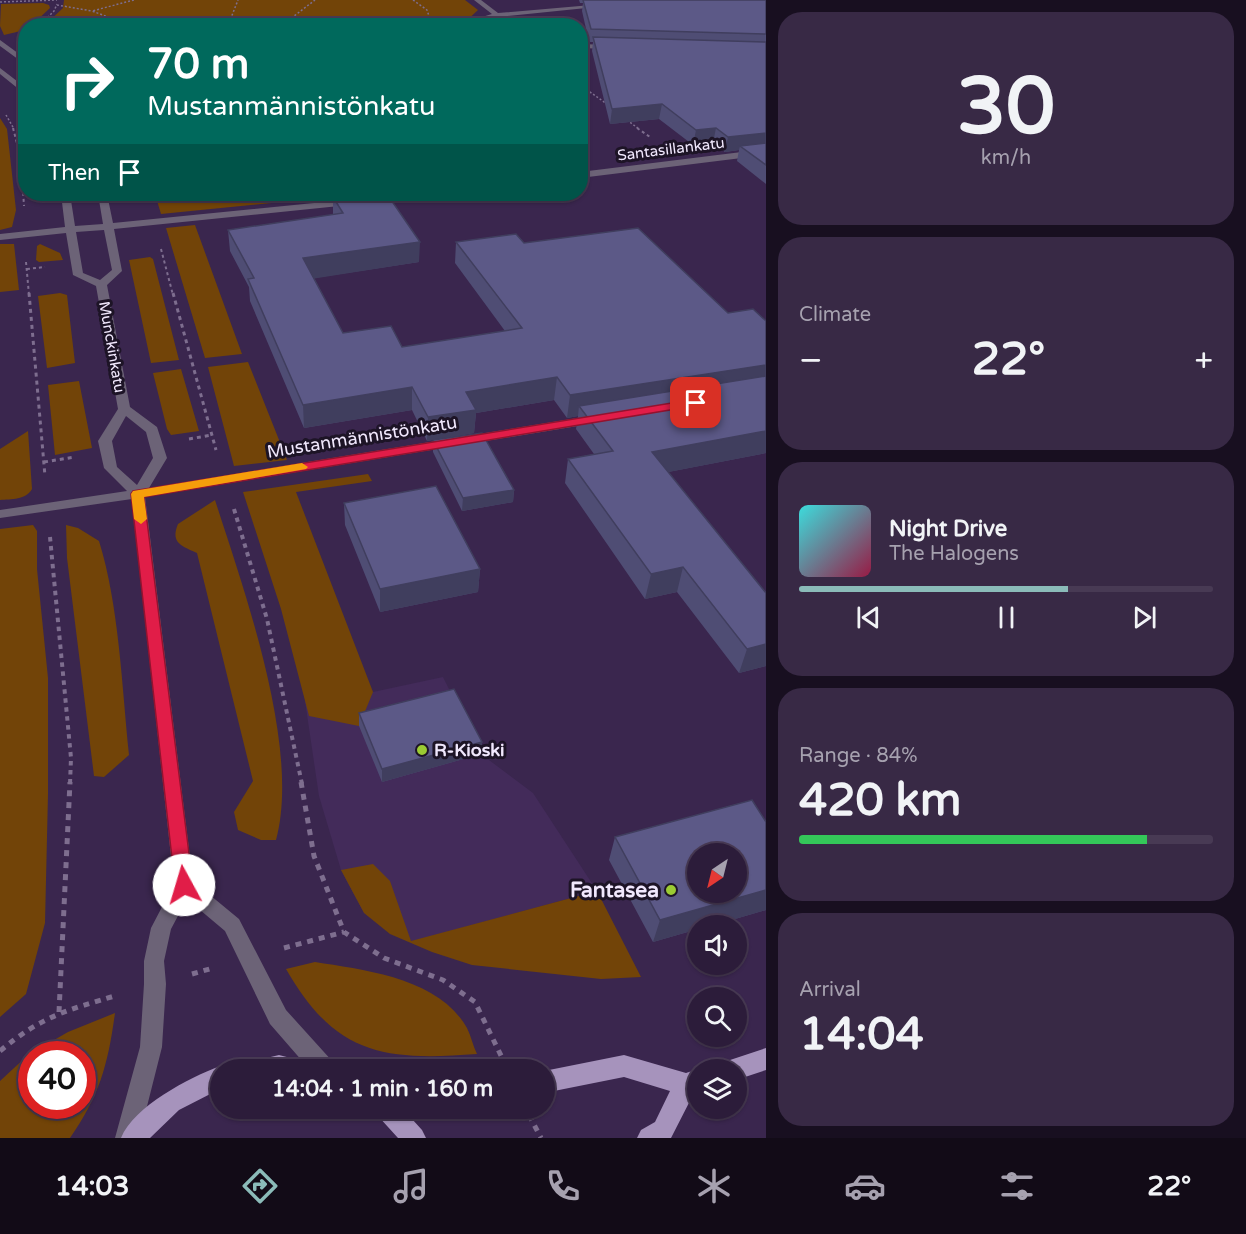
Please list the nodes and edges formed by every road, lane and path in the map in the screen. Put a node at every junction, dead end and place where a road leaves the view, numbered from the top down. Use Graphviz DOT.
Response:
graph roads {
  1 [pos="57,0"];
  2 [pos="134,0"];
  3 [pos="238,0"];
  4 [pos="315,0"];
  5 [pos="413,0"];
  6 [pos="477,0"];
  7 [pos="0,2"];
  8 [pos="57,5"];
  9 [pos="609,5"];
  10 [pos="92,11"];
  11 [pos="497,15"];
  12 [pos="231,17"];
  13 [pos="46,18"];
  14 [pos="111,18"];
  15 [pos="223,18"];
  16 [pos="292,18"];
  17 [pos="430,18"];
  18 [pos="484,18"];
  19 [pos="0,42"];
  20 [pos="588,46"];
  21 [pos="615,47"];
  22 [pos="18,57"];
  23 [pos="0,70"];
  24 [pos="18,78"];
  25 [pos="10,80"];
  26 [pos="18,86"];
  27 [pos="588,91"];
  28 [pos="609,106"];
  29 [pos="4,113"];
  30 [pos="628,120"];
  31 [pos="18,144"];
  32 [pos="766,152"];
  33 [pos="684,163"];
  34 [pos="588,174"];
  35 [pos="24,201"];
  36 [pos="66,201"];
  37 [pos="103,201"];
  38 [pos="356,201"];
  39 [pos="153,221"];
  40 [pos="108,226"];
  41 [pos="71,230"];
  42 [pos="26,235"];
  43 [pos="0,237"];
  44 [pos="101,284"];
  45 [pos="124,410"];
  46 [pos="614,416"];
  47 [pos="225,479"];
  48 [pos="138,494"];
  49 [pos="48,507"];
  50 [pos="0,514"];
  51 [pos="184,885"];
  52 [pos="344,932"];
  53 [pos="248,958"];
  54 [pos="155,984"];
  55 [pos="59,1012"];
  56 [pos="0,1051"];
  57 [pos="315,1059"];
  58 [pos="502,1059"];
  59 [pos="766,1059"];
  60 [pos="747,1065"];
  61 [pos="555,1080"];
  62 [pos="687,1081"];
  63 [pos="210,1082"];
  64 [pos="687,1090"];
  65 [pos="396,1119"];
  66 [pos="532,1119"];
  67 [pos="127,1138"];
  68 [pos="134,1138"];
  69 [pos="414,1138"];
  70 [pos="541,1138"];
  71 [pos="649,1138"];
  1 -- 7 [label="path"];
  1 -- 8 [label="path"];
  2 -- 10 [label="path"];
  3 -- 12 [label="path"];
  4 -- 16 [label="path"];
  5 -- 17 [label="path"];
  6 -- 11 [label="street"];
  8 -- 10 [label="path"];
  8 -- 13 [label="path"];
  9 -- 11 [label="street"];
  10 -- 14 [label="path"];
  11 -- 18 [label="street"];
  12 -- 15 [label="path"];
  19 -- 22 [label="street"];
  20 -- 21 [label="street"];
  23 -- 25 [label="street"];
  24 -- 25 [label="street"];
  25 -- 26 [label="street"];
  27 -- 28 [label="path"];
  29 -- 31 [label="path"];
  30 -- 33 [label="path"];
  32 -- 33 [label="street, Santasillankatu"];
  33 -- 34 [label="street, Santasillankatu"];
  35 -- 42 [label="path"];
  36 -- 41 [label="street, Munckinkatu"];
  37 -- 40 [label="street, Munckinkatu"];
  38 -- 39 [label="street"];
  39 -- 40 [label="street"];
  39 -- 47 [label="path"];
  40 -- 41 [label="street"];
  40 -- 44 [label="street, Munckinkatu"];
  41 -- 42 [label="street"];
  41 -- 44 [label="street, Munckinkatu"];
  42 -- 43 [label="street"];
  42 -- 49 [label="path"];
  44 -- 45 [label="street, Munckinkatu"];
  45 -- 48 [label="street, Munckinkatu"];
  45 -- 48 [label="street, Munckinkatu"];
  46 -- 47 [label="street, Mustanmännistönkatu"];
  47 -- 48 [label="street, Mustanmännistönkatu"];
  47 -- 52 [label="path"];
  48 -- 49 [label="street, Mustanmännistönkatu"];
  48 -- 51 [label="street"];
  49 -- 50 [label="street, Mustanmännistönkatu"];
  49 -- 55 [label="path"];
  51 -- 53 [label="street"];
  51 -- 54 [label="street"];
  52 -- 53 [label="path"];
  52 -- 58 [label="path"];
  53 -- 54 [label="path"];
  53 -- 57 [label="street"];
  54 -- 55 [label="path"];
  54 -- 67 [label="street"];
  55 -- 56 [label="path"];
  59 -- 60 [label="main road"];
  61 -- 62 [label="main road"];
  63 -- 68 [label="main road"];
  64 -- 71 [label="main road"];
  65 -- 69 [label="main road"];
  66 -- 70 [label="path"];
}
